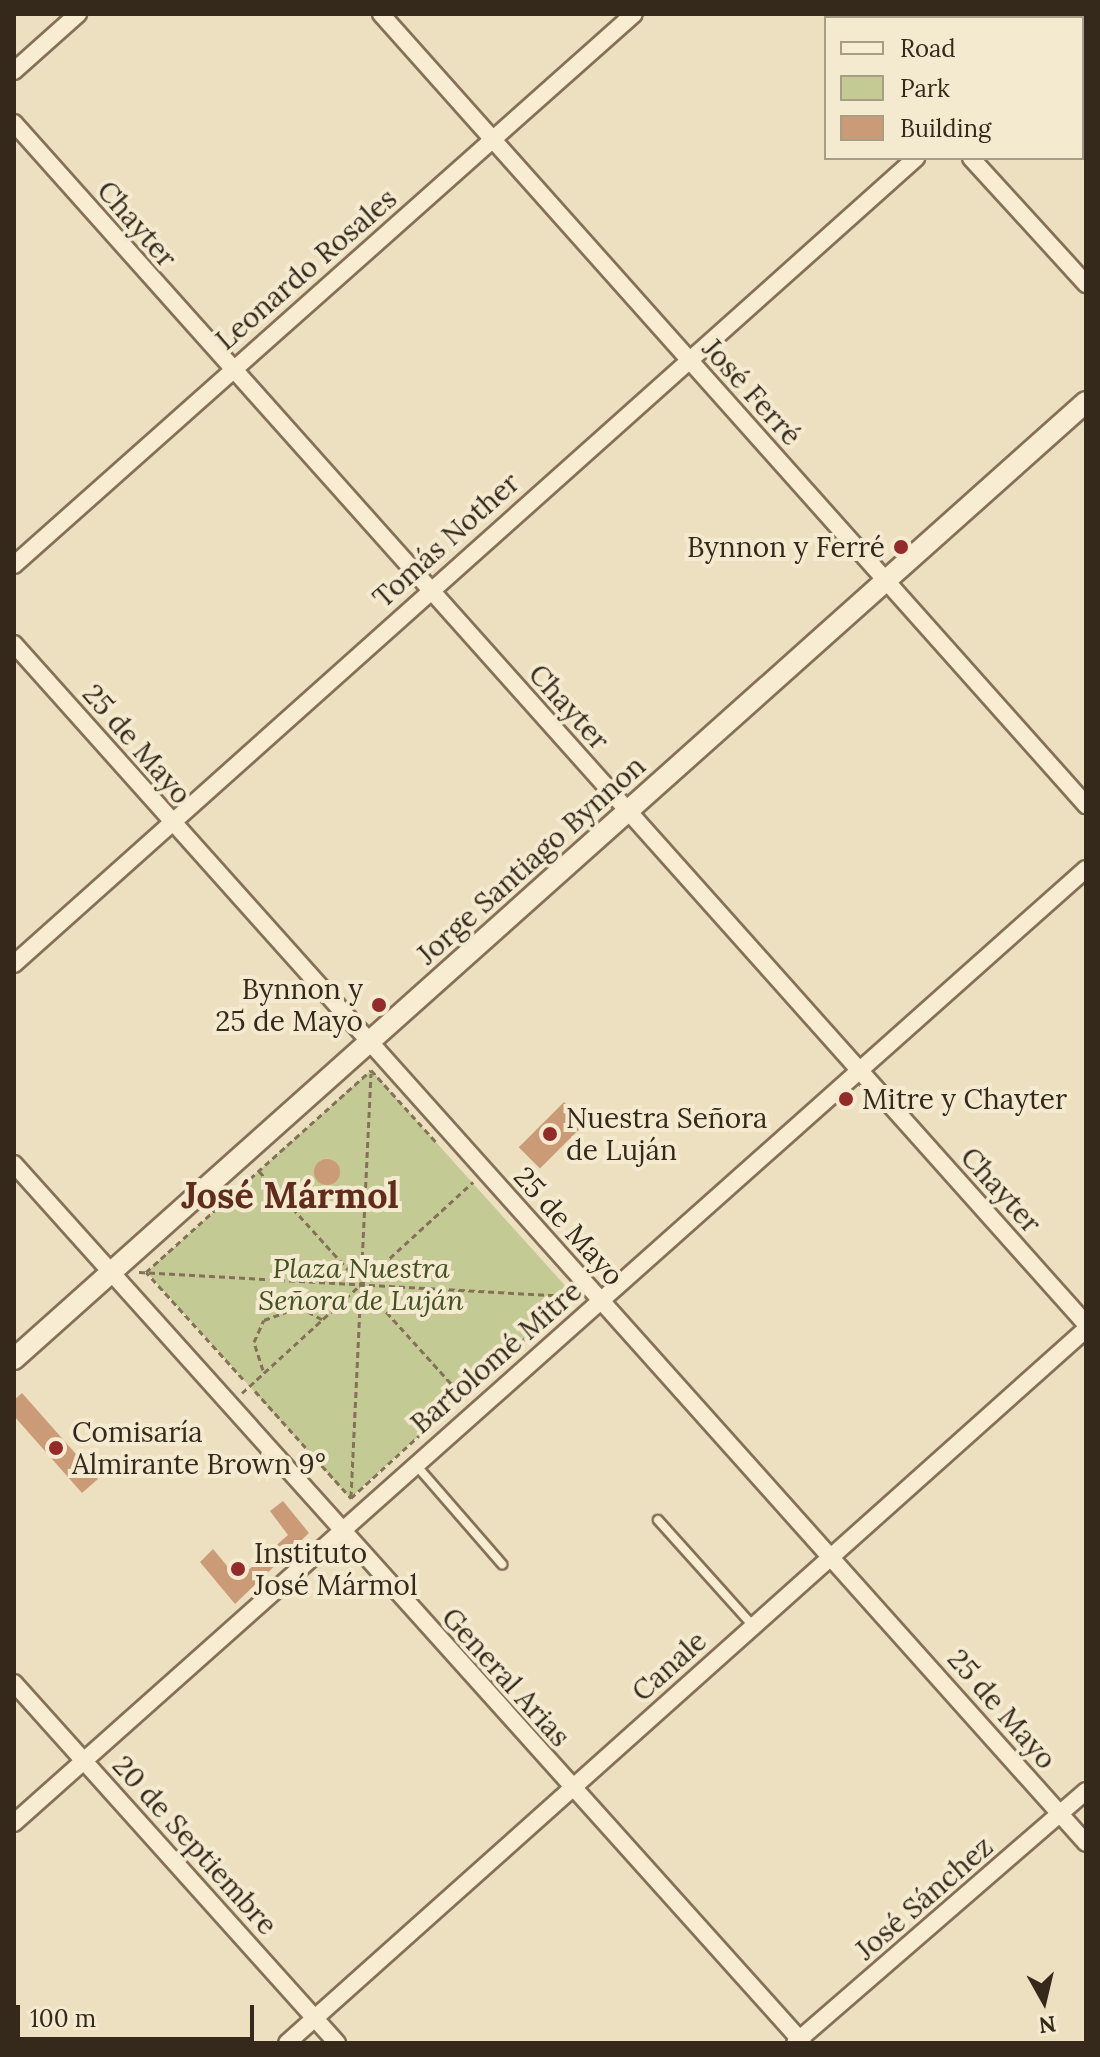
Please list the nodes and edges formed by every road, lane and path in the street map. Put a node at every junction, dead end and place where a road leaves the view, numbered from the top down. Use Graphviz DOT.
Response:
graph roads {
  1 [pos="78,14"];
  2 [pos="381,14"];
  3 [pos="634,14"];
  4 [pos="14,71"];
  5 [pos="14,123"];
  6 [pos="493,138"];
  7 [pos="914,160"];
  8 [pos="973,160"];
  9 [pos="1086,284"];
  10 [pos="687,359"];
  11 [pos="231,369"];
  12 [pos="1086,402"];
  13 [pos="14,565"];
  14 [pos="886,581"];
  15 [pos="429,590"];
  16 [pos="14,644"];
  17 [pos="1086,805"];
  18 [pos="628,811"];
  19 [pos="170,822"];
  20 [pos="1086,869"];
  21 [pos="14,964"];
  22 [pos="368,1042"];
  23 [pos="371,1070"];
  24 [pos="861,1070"];
  25 [pos="442,1149"];
  26 [pos="243,1154"];
  27 [pos="14,1164"];
  28 [pos="259,1171"];
  29 [pos="462,1171"];
  30 [pos="479,1178"];
  31 [pos="483,1194"];
  32 [pos="112,1272"];
  33 [pos="146,1272"];
  34 [pos="361,1284"];
  35 [pos="565,1285"];
  36 [pos="575,1296"];
  37 [pos="602,1301"];
  38 [pos="322,1319"];
  39 [pos="1086,1326"];
  40 [pos="14,1359"];
  41 [pos="264,1371"];
  42 [pos="243,1379"];
  43 [pos="255,1391"];
  44 [pos="468,1403"];
  45 [pos="230,1404"];
  46 [pos="414,1463"];
  47 [pos="351,1498"];
  48 [pos="351,1520"];
  49 [pos="658,1520"];
  50 [pos="338,1532"];
  51 [pos="832,1556"];
  52 [pos="502,1564"];
  53 [pos="753,1626"];
  54 [pos="14,1683"];
  55 [pos="83,1759"];
  56 [pos="571,1787"];
  57 [pos="1086,1791"];
  58 [pos="1060,1814"];
  59 [pos="14,1823"];
  60 [pos="1086,1843"];
  61 [pos="315,2018"];
  62 [pos="799,2042"];
  63 [pos="287,2043"];
  64 [pos="337,2043"];
  1 -- 4 [label="street"];
  2 -- 6 [label="street, José Ferré"];
  3 -- 6 [label="street, Leonardo Rosales"];
  5 -- 11 [label="street, Chayter"];
  6 -- 10 [label="street, José Ferré"];
  6 -- 11 [label="street, Leonardo Rosales"];
  7 -- 10 [label="street, Tomás Nother"];
  8 -- 9 [label="street"];
  10 -- 14 [label="street, José Ferré"];
  10 -- 15 [label="street, Tomás Nother"];
  11 -- 13 [label="street, Leonardo Rosales"];
  11 -- 15 [label="street, Chayter"];
  12 -- 14 [label="street, Jorge Santiago Bynnon"];
  14 -- 17 [label="street, José Ferré"];
  14 -- 18 [label="street, Jorge Santiago Bynnon"];
  15 -- 18 [label="street, Chayter"];
  15 -- 19 [label="street, Tomás Nother"];
  16 -- 19 [label="street, 25 de Mayo"];
  18 -- 22 [label="street, Jorge Santiago Bynnon"];
  18 -- 24 [label="street, Chayter"];
  19 -- 21 [label="street, Tomás Nother"];
  19 -- 22 [label="street, 25 de Mayo"];
  20 -- 24 [label="street, Bartolomé Mitre"];
  22 -- 23 [label="path"];
  22 -- 26 [label="street, Jorge Santiago Bynnon"];
  22 -- 30 [label="street, 25 de Mayo"];
  23 -- 25 [label="path"];
  23 -- 28 [label="path"];
  23 -- 34 [label="path"];
  24 -- 37 [label="street, Bartolomé Mitre"];
  24 -- 39 [label="street, Chayter"];
  26 -- 28 [label="path"];
  26 -- 32 [label="street, Jorge Santiago Bynnon"];
  27 -- 32 [label="street, General Arias"];
  28 -- 33 [label="path"];
  28 -- 34 [label="path"];
  29 -- 30 [label="path"];
  30 -- 31 [label="path"];
  30 -- 34 [label="path"];
  30 -- 37 [label="street, 25 de Mayo"];
  32 -- 33 [label="path"];
  32 -- 40 [label="street, Jorge Santiago Bynnon"];
  32 -- 45 [label="street, General Arias"];
  33 -- 34 [label="path"];
  33 -- 42 [label="path"];
  34 -- 36 [label="path"];
  34 -- 38 [label="path"];
  34 -- 44 [label="path"];
  34 -- 47 [label="path"];
  35 -- 36 [label="path"];
  36 -- 37 [label="path"];
  36 -- 44 [label="path"];
  37 -- 44 [label="street, Bartolomé Mitre"];
  37 -- 51 [label="street, 25 de Mayo"];
  38 -- 41 [label="path"];
  38 -- 41 [label="path"];
  39 -- 51 [label="street, Canale"];
  41 -- 45 [label="path"];
  43 -- 47 [label="path"];
  44 -- 46 [label="street, Bartolomé Mitre"];
  44 -- 47 [label="path"];
  45 -- 50 [label="street, General Arias"];
  46 -- 48 [label="street, Bartolomé Mitre"];
  46 -- 52 [label="lane"];
  47 -- 48 [label="path"];
  48 -- 50 [label="street, Bartolomé Mitre"];
  49 -- 53 [label="lane"];
  50 -- 55 [label="street, Bartolomé Mitre"];
  50 -- 56 [label="street, General Arias"];
  51 -- 53 [label="street, Canale"];
  51 -- 58 [label="street, 25 de Mayo"];
  53 -- 56 [label="street, Canale"];
  54 -- 55 [label="street, 20 de Septiembre"];
  55 -- 59 [label="street, Bartolomé Mitre"];
  55 -- 61 [label="street, 20 de Septiembre"];
  56 -- 61 [label="street, Canale"];
  56 -- 62 [label="street, General Arias"];
  57 -- 58 [label="street, José Sánchez"];
  58 -- 60 [label="street, 25 de Mayo"];
  58 -- 62 [label="street, José Sánchez"];
  61 -- 63 [label="street, Canale"];
  61 -- 64 [label="street, 20 de Septiembre"];
}
